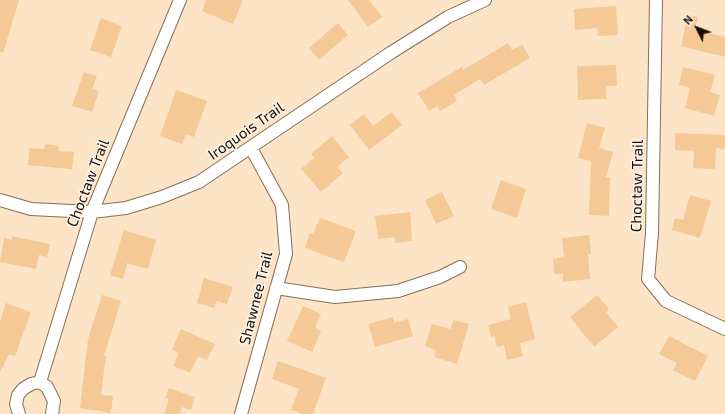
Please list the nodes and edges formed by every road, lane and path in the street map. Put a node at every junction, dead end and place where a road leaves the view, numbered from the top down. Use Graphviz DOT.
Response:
graph roads {
  1 [pos="180,0"];
  2 [pos="485,0"];
  3 [pos="656,0"];
  4 [pos="251,148"];
  5 [pos="0,200"];
  6 [pos="92,212"];
  7 [pos="460,267"];
  8 [pos="276,288"];
  9 [pos="725,329"];
  10 [pos="40,382"];
  11 [pos="19,414"];
  12 [pos="52,414"];
  13 [pos="241,414"];
  1 -- 6 [label="street, Choctaw Trail"];
  2 -- 4 [label="street, Iroquois Trail"];
  3 -- 9 [label="street, Choctaw Trail"];
  4 -- 6 [label="street, Iroquois Trail"];
  4 -- 8 [label="street, Shawnee Trail"];
  5 -- 6 [label="street, Iroquois Trail"];
  6 -- 10 [label="street, Choctaw Trail"];
  7 -- 8 [label="street"];
  8 -- 13 [label="street, Shawnee Trail"];
  10 -- 11 [label="street"];
  10 -- 12 [label="street"];
}
